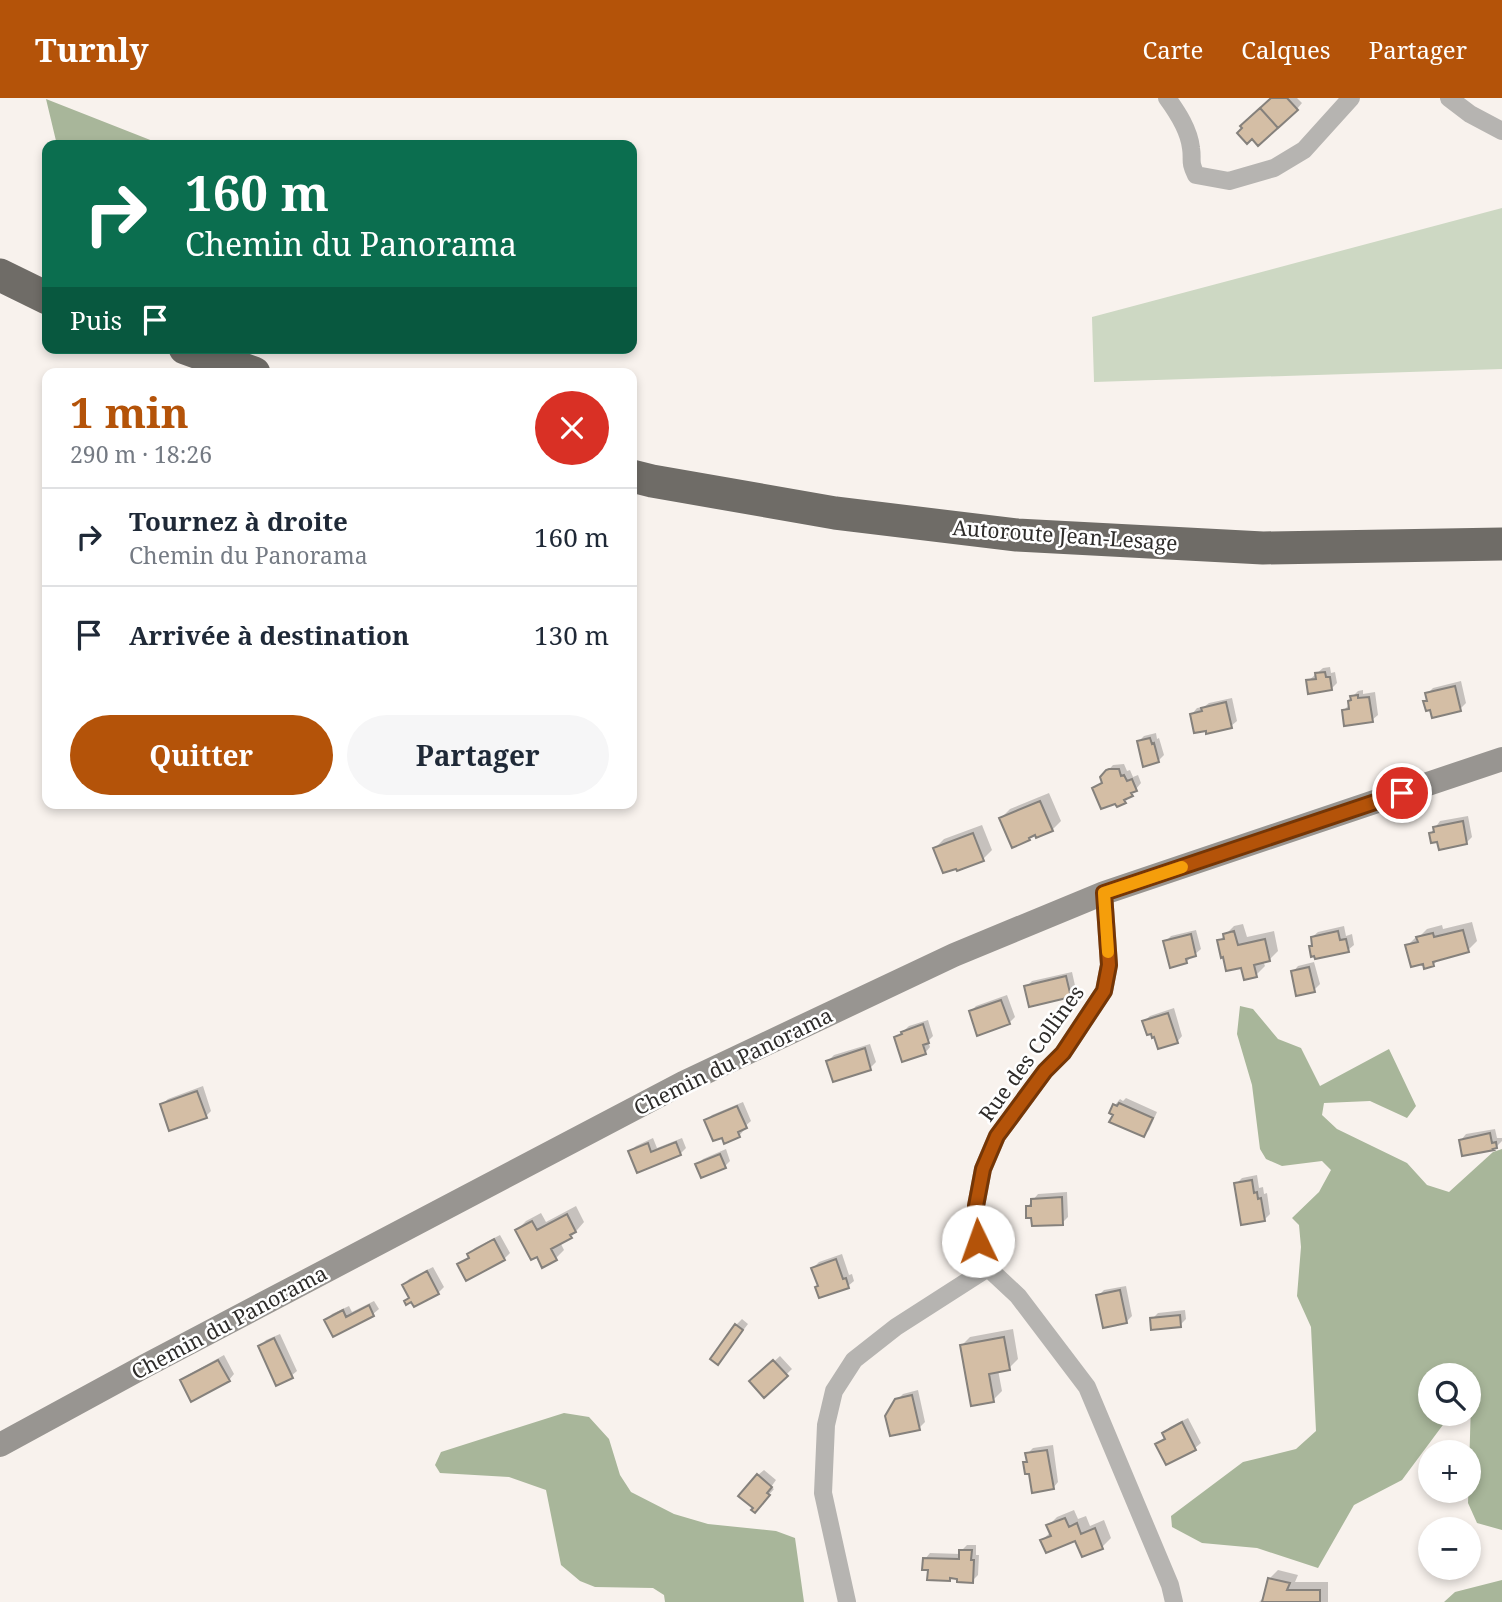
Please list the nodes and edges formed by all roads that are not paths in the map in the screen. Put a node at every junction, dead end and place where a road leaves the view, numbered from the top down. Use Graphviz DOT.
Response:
graph roads {
  1 [pos="1167,98"];
  2 [pos="1351,98"];
  3 [pos="1449,98"];
  4 [pos="1502,131"];
  5 [pos="0,275"];
  6 [pos="0,281"];
  7 [pos="42,296"];
  8 [pos="42,297"];
  9 [pos="202,354"];
  10 [pos="240,368"];
  11 [pos="637,477"];
  12 [pos="1502,544"];
  13 [pos="1502,759"];
  14 [pos="1104,893"];
  15 [pos="988,1268"];
  16 [pos="0,1445"];
  17 [pos="847,1602"];
  18 [pos="1174,1602"];
  1 -- 2 [label="street"];
  3 -- 4 [label="street"];
  5 -- 7 [label="highway"];
  6 -- 8 [label="highway"];
  9 -- 10 [label="highway"];
  11 -- 12 [label="highway, Autoroute Jean-Lesage"];
  13 -- 14 [label="street, Chemin du Panorama"];
  14 -- 15 [label="street, Rue des Collines"];
  14 -- 16 [label="street, Chemin du Panorama"];
  15 -- 17 [label="street"];
  15 -- 18 [label="street, Rue des Collines"];
}
